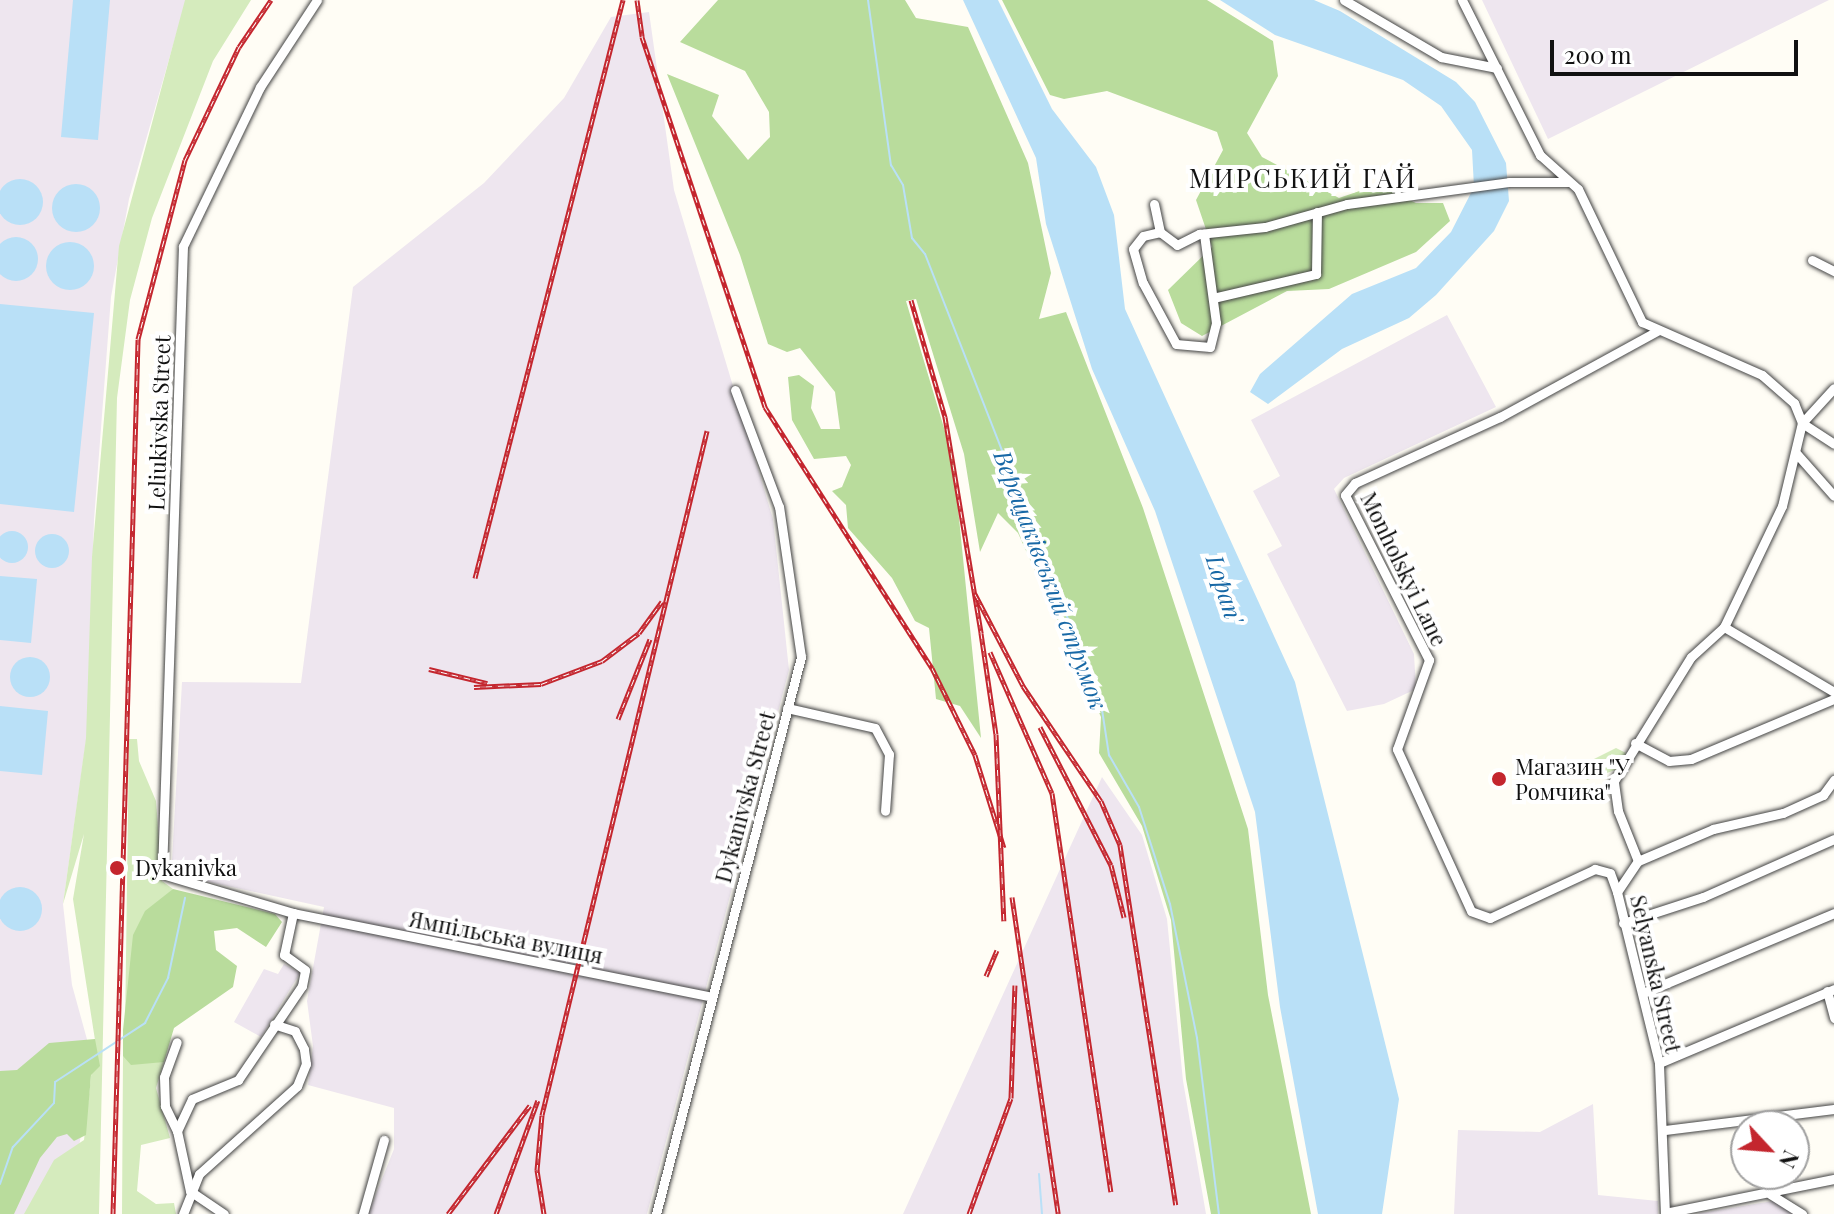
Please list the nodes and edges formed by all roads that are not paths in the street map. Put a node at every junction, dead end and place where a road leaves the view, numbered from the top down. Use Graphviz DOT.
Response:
graph roads {
  1 [pos="317,0"];
  2 [pos="1344,0"];
  3 [pos="1462,0"];
  4 [pos="1497,68"];
  5 [pos="1571,182"];
  6 [pos="1154,204"];
  7 [pos="1317,212"];
  8 [pos="1160,232"];
  9 [pos="1204,234"];
  10 [pos="1812,260"];
  11 [pos="1834,271"];
  12 [pos="1213,298"];
  13 [pos="1657,331"];
  14 [pos="1834,388"];
  15 [pos="735,390"];
  16 [pos="1794,403"];
  17 [pos="1814,408"];
  18 [pos="1802,423"];
  19 [pos="1834,444"];
  20 [pos="1796,453"];
  21 [pos="1834,496"];
  22 [pos="1724,627"];
  23 [pos="1834,692"];
  24 [pos="1834,699"];
  25 [pos="787,708"];
  26 [pos="1635,743"];
  27 [pos="1834,780"];
  28 [pos="885,811"];
  29 [pos="1834,839"];
  30 [pos="1638,861"];
  31 [pos="168,881"];
  32 [pos="1617,892"];
  33 [pos="293,913"];
  34 [pos="1834,913"];
  35 [pos="1623,923"];
  36 [pos="1830,990"];
  37 [pos="1643,993"];
  38 [pos="712,997"];
  39 [pos="1834,1018"];
  40 [pos="274,1024"];
  41 [pos="177,1042"];
  42 [pos="1659,1063"];
  43 [pos="1834,1109"];
  44 [pos="1665,1130"];
  45 [pos="177,1131"];
  46 [pos="384,1140"];
  47 [pos="1834,1179"];
  48 [pos="190,1191"];
  49 [pos="1770,1194"];
  50 [pos="183,1214"];
  51 [pos="224,1214"];
  52 [pos="363,1214"];
  53 [pos="656,1214"];
  54 [pos="1665,1214"];
  55 [pos="1802,1214"];
  1 -- 31 [label="street, Leliukivska Street"];
  2 -- 4 [label="street"];
  3 -- 4 [label="street"];
  4 -- 5 [label="street"];
  5 -- 7 [label="street"];
  5 -- 13 [label="street"];
  6 -- 8 [label="street"];
  7 -- 9 [label="street"];
  7 -- 12 [label="street"];
  8 -- 9 [label="street"];
  8 -- 12 [label="street"];
  9 -- 12 [label="street"];
  10 -- 11 [label="street"];
  13 -- 16 [label="street"];
  13 -- 32 [label="street, Monholskyi Lane"];
  14 -- 17 [label="street"];
  15 -- 25 [label="street, Dykanivska Street"];
  16 -- 17 [label="street"];
  16 -- 18 [label="street"];
  17 -- 18 [label="street"];
  18 -- 19 [label="street"];
  18 -- 20 [label="street"];
  20 -- 21 [label="street"];
  20 -- 22 [label="street"];
  22 -- 23 [label="street"];
  22 -- 26 [label="street"];
  24 -- 26 [label="street"];
  25 -- 28 [label="street"];
  25 -- 38 [label="street, Dykanivska Street"];
  26 -- 30 [label="street"];
  27 -- 30 [label="street"];
  29 -- 35 [label="street"];
  30 -- 32 [label="street, Selyanska Street"];
  31 -- 33 [label="street, Ямпільська вулиця"];
  32 -- 35 [label="street, Selyanska Street"];
  33 -- 38 [label="street, Ямпільська вулиця"];
  33 -- 40 [label="street"];
  34 -- 37 [label="street"];
  35 -- 37 [label="street, Selyanska Street"];
  36 -- 39 [label="street"];
  36 -- 42 [label="street"];
  37 -- 42 [label="street, Selyanska Street"];
  38 -- 53 [label="street, Dykanivska Street"];
  40 -- 45 [label="street"];
  40 -- 48 [label="street"];
  41 -- 45 [label="street"];
  42 -- 44 [label="street, Selyanska Street"];
  43 -- 44 [label="street"];
  44 -- 54 [label="street, Selyanska Street"];
  45 -- 48 [label="street"];
  46 -- 52 [label="street"];
  47 -- 49 [label="street"];
  48 -- 50 [label="street"];
  48 -- 51 [label="street"];
  49 -- 54 [label="street"];
  49 -- 55 [label="street"];
}
